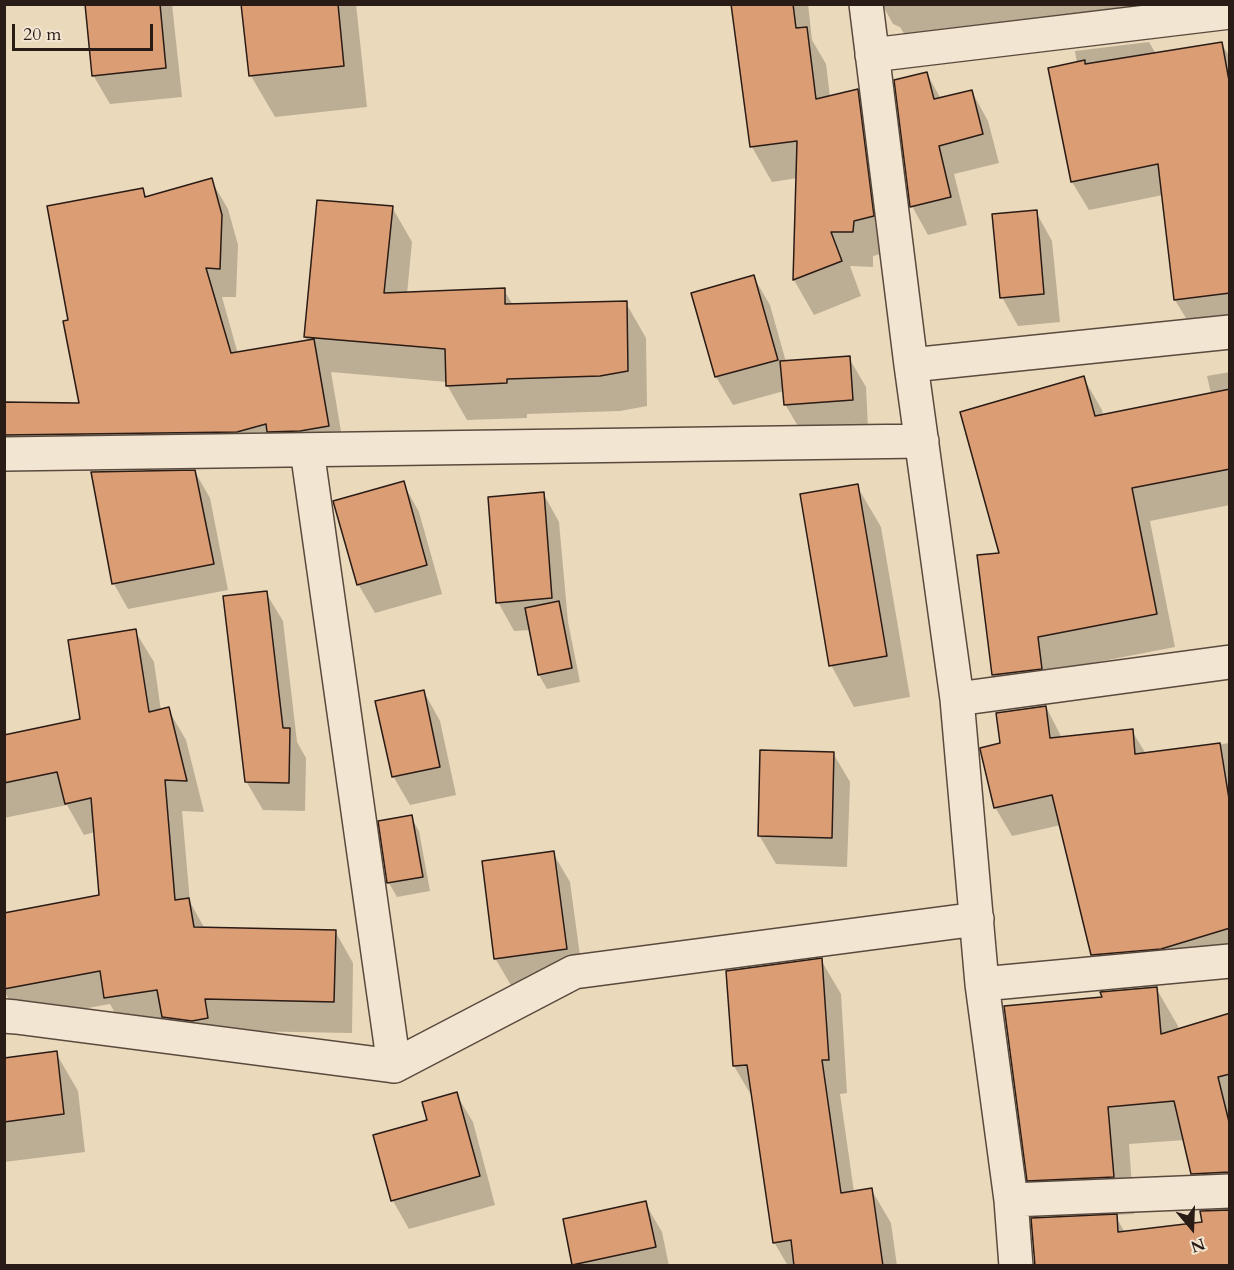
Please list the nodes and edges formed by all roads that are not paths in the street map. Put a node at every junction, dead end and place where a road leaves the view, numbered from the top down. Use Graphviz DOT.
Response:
graph roads {
  1 [pos="866,4"];
  2 [pos="1230,12"];
  3 [pos="872,56"];
  4 [pos="1230,332"];
  5 [pos="911,365"];
  6 [pos="922,441"];
  7 [pos="307,450"];
  8 [pos="4,454"];
  9 [pos="1230,662"];
  10 [pos="957,699"];
  11 [pos="977,919"];
  12 [pos="1230,961"];
  13 [pos="982,984"];
  14 [pos="4,1016"];
  15 [pos="394,1066"];
  16 [pos="1230,1191"];
  17 [pos="1011,1200"];
  18 [pos="1016,1266"];
  1 -- 3 [label="street"];
  2 -- 3 [label="street"];
  3 -- 5 [label="street"];
  4 -- 5 [label="street"];
  5 -- 6 [label="street"];
  6 -- 7 [label="street"];
  6 -- 10 [label="street"];
  7 -- 8 [label="street"];
  7 -- 15 [label="street"];
  9 -- 10 [label="street"];
  10 -- 11 [label="street"];
  11 -- 13 [label="street"];
  11 -- 15 [label="street"];
  12 -- 13 [label="street"];
  13 -- 17 [label="street"];
  14 -- 15 [label="street"];
  16 -- 17 [label="street"];
  17 -- 18 [label="street"];
}
